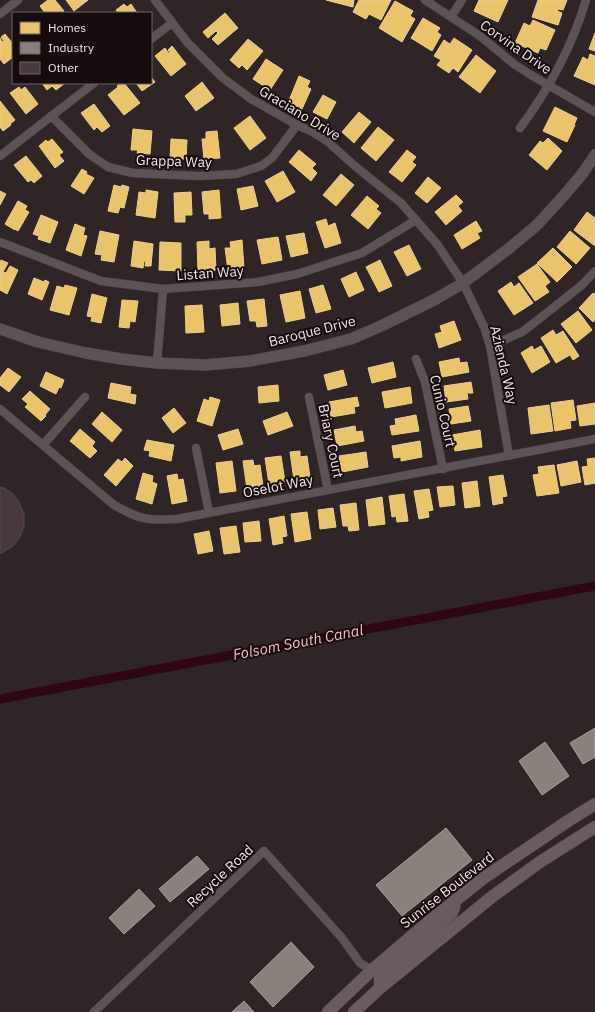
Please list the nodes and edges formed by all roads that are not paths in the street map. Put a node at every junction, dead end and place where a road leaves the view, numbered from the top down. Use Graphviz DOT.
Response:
graph roads {
  1 [pos="155,0"];
  2 [pos="424,0"];
  3 [pos="462,0"];
  4 [pos="586,0"];
  5 [pos="16,1"];
  6 [pos="0,14"];
  7 [pos="451,18"];
  8 [pos="172,23"];
  9 [pos="152,38"];
  10 [pos="93,84"];
  11 [pos="549,86"];
  12 [pos="595,112"];
  13 [pos="51,116"];
  14 [pos="298,126"];
  15 [pos="520,128"];
  16 [pos="595,155"];
  17 [pos="0,156"];
  18 [pos="416,220"];
  19 [pos="0,242"];
  20 [pos="595,271"];
  21 [pos="463,283"];
  22 [pos="163,289"];
  23 [pos="0,330"];
  24 [pos="490,346"];
  25 [pos="416,359"];
  26 [pos="158,363"];
  27 [pos="85,397"];
  28 [pos="308,397"];
  29 [pos="0,409"];
  30 [pos="595,439"];
  31 [pos="43,445"];
  32 [pos="196,448"];
  33 [pos="510,456"];
  34 [pos="443,469"];
  35 [pos="328,490"];
  36 [pos="209,512"];
  37 [pos="595,804"];
  38 [pos="595,827"];
  39 [pos="455,900"];
  40 [pos="372,970"];
  41 [pos="380,988"];
  42 [pos="94,1012"];
  43 [pos="328,1012"];
  44 [pos="338,1012"];
  45 [pos="354,1012"];
  1 -- 8 [label="street, Graciano Drive"];
  2 -- 7 [label="street, Corvina Drive"];
  3 -- 7 [label="street"];
  4 -- 11 [label="street"];
  5 -- 6 [label="street"];
  7 -- 11 [label="street, Corvina Drive"];
  8 -- 9 [label="street"];
  8 -- 14 [label="street, Graciano Drive"];
  10 -- 13 [label="street"];
  11 -- 12 [label="street, Corvina Drive"];
  11 -- 15 [label="street"];
  13 -- 14 [label="street, Grappa Way"];
  13 -- 17 [label="street"];
  14 -- 18 [label="street, Graciano Drive"];
  16 -- 21 [label="street, Baroque Drive"];
  18 -- 21 [label="street, Graciano Drive"];
  18 -- 22 [label="street, Listan Way"];
  19 -- 22 [label="street, Listan Way"];
  20 -- 24 [label="street"];
  21 -- 24 [label="street, Azienda Way"];
  21 -- 26 [label="street, Baroque Drive"];
  22 -- 26 [label="street"];
  23 -- 26 [label="street, Baroque Drive"];
  24 -- 33 [label="street, Azienda Way"];
  25 -- 34 [label="street, Cunio Court"];
  27 -- 31 [label="street"];
  28 -- 35 [label="street, Briary Court"];
  29 -- 31 [label="street, Oselot Way"];
  30 -- 33 [label="street, Oselot Way"];
  31 -- 36 [label="street, Oselot Way"];
  32 -- 36 [label="street"];
  33 -- 34 [label="street, Oselot Way"];
  34 -- 35 [label="street, Oselot Way"];
  35 -- 36 [label="street, Oselot Way"];
  37 -- 39 [label="main road, Sunrise Boulevard"];
  38 -- 41 [label="main road"];
  39 -- 40 [label="main road, Sunrise Boulevard"];
  39 -- 41 [label="main road"];
  40 -- 42 [label="street, Recycle Road"];
  40 -- 43 [label="main road, Sunrise Boulevard"];
  40 -- 44 [label="main road"];
  41 -- 45 [label="main road"];
}
